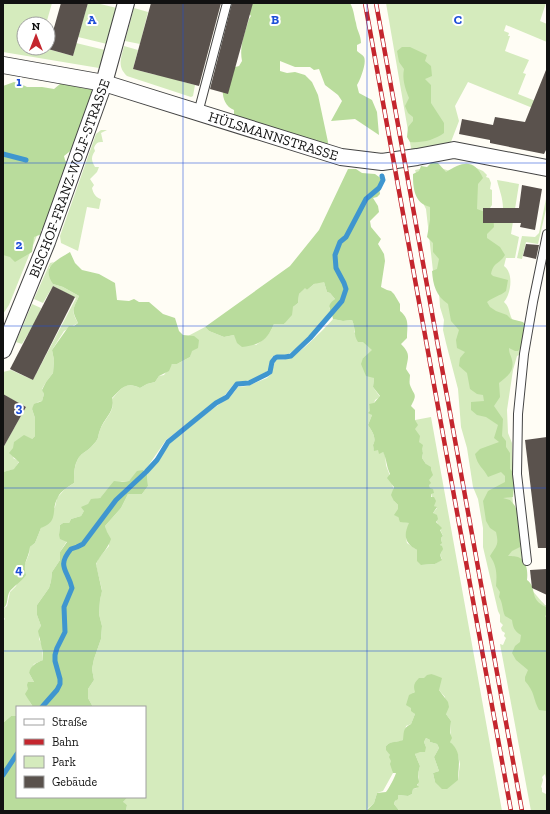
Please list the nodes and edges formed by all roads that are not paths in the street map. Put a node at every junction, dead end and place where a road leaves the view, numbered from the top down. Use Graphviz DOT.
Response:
graph roads {
  1 [pos="126,3"];
  2 [pos="226,3"];
  3 [pos="3,65"];
  4 [pos="104,83"];
  5 [pos="198,113"];
  6 [pos="547,168"];
  7 [pos="547,234"];
  8 [pos="5,340"];
  9 [pos="527,561"];
  1 -- 4 [label="street, BISCHOF-FRANZ-WOLF-STRASSE"];
  2 -- 5 [label="lane"];
  3 -- 4 [label="street, HÜLSMANNSTRASSE"];
  4 -- 5 [label="street, HÜLSMANNSTRASSE"];
  4 -- 8 [label="street, BISCHOF-FRANZ-WOLF-STRASSE"];
  5 -- 6 [label="street, HÜLSMANNSTRASSE"];
  7 -- 9 [label="lane"];
}
